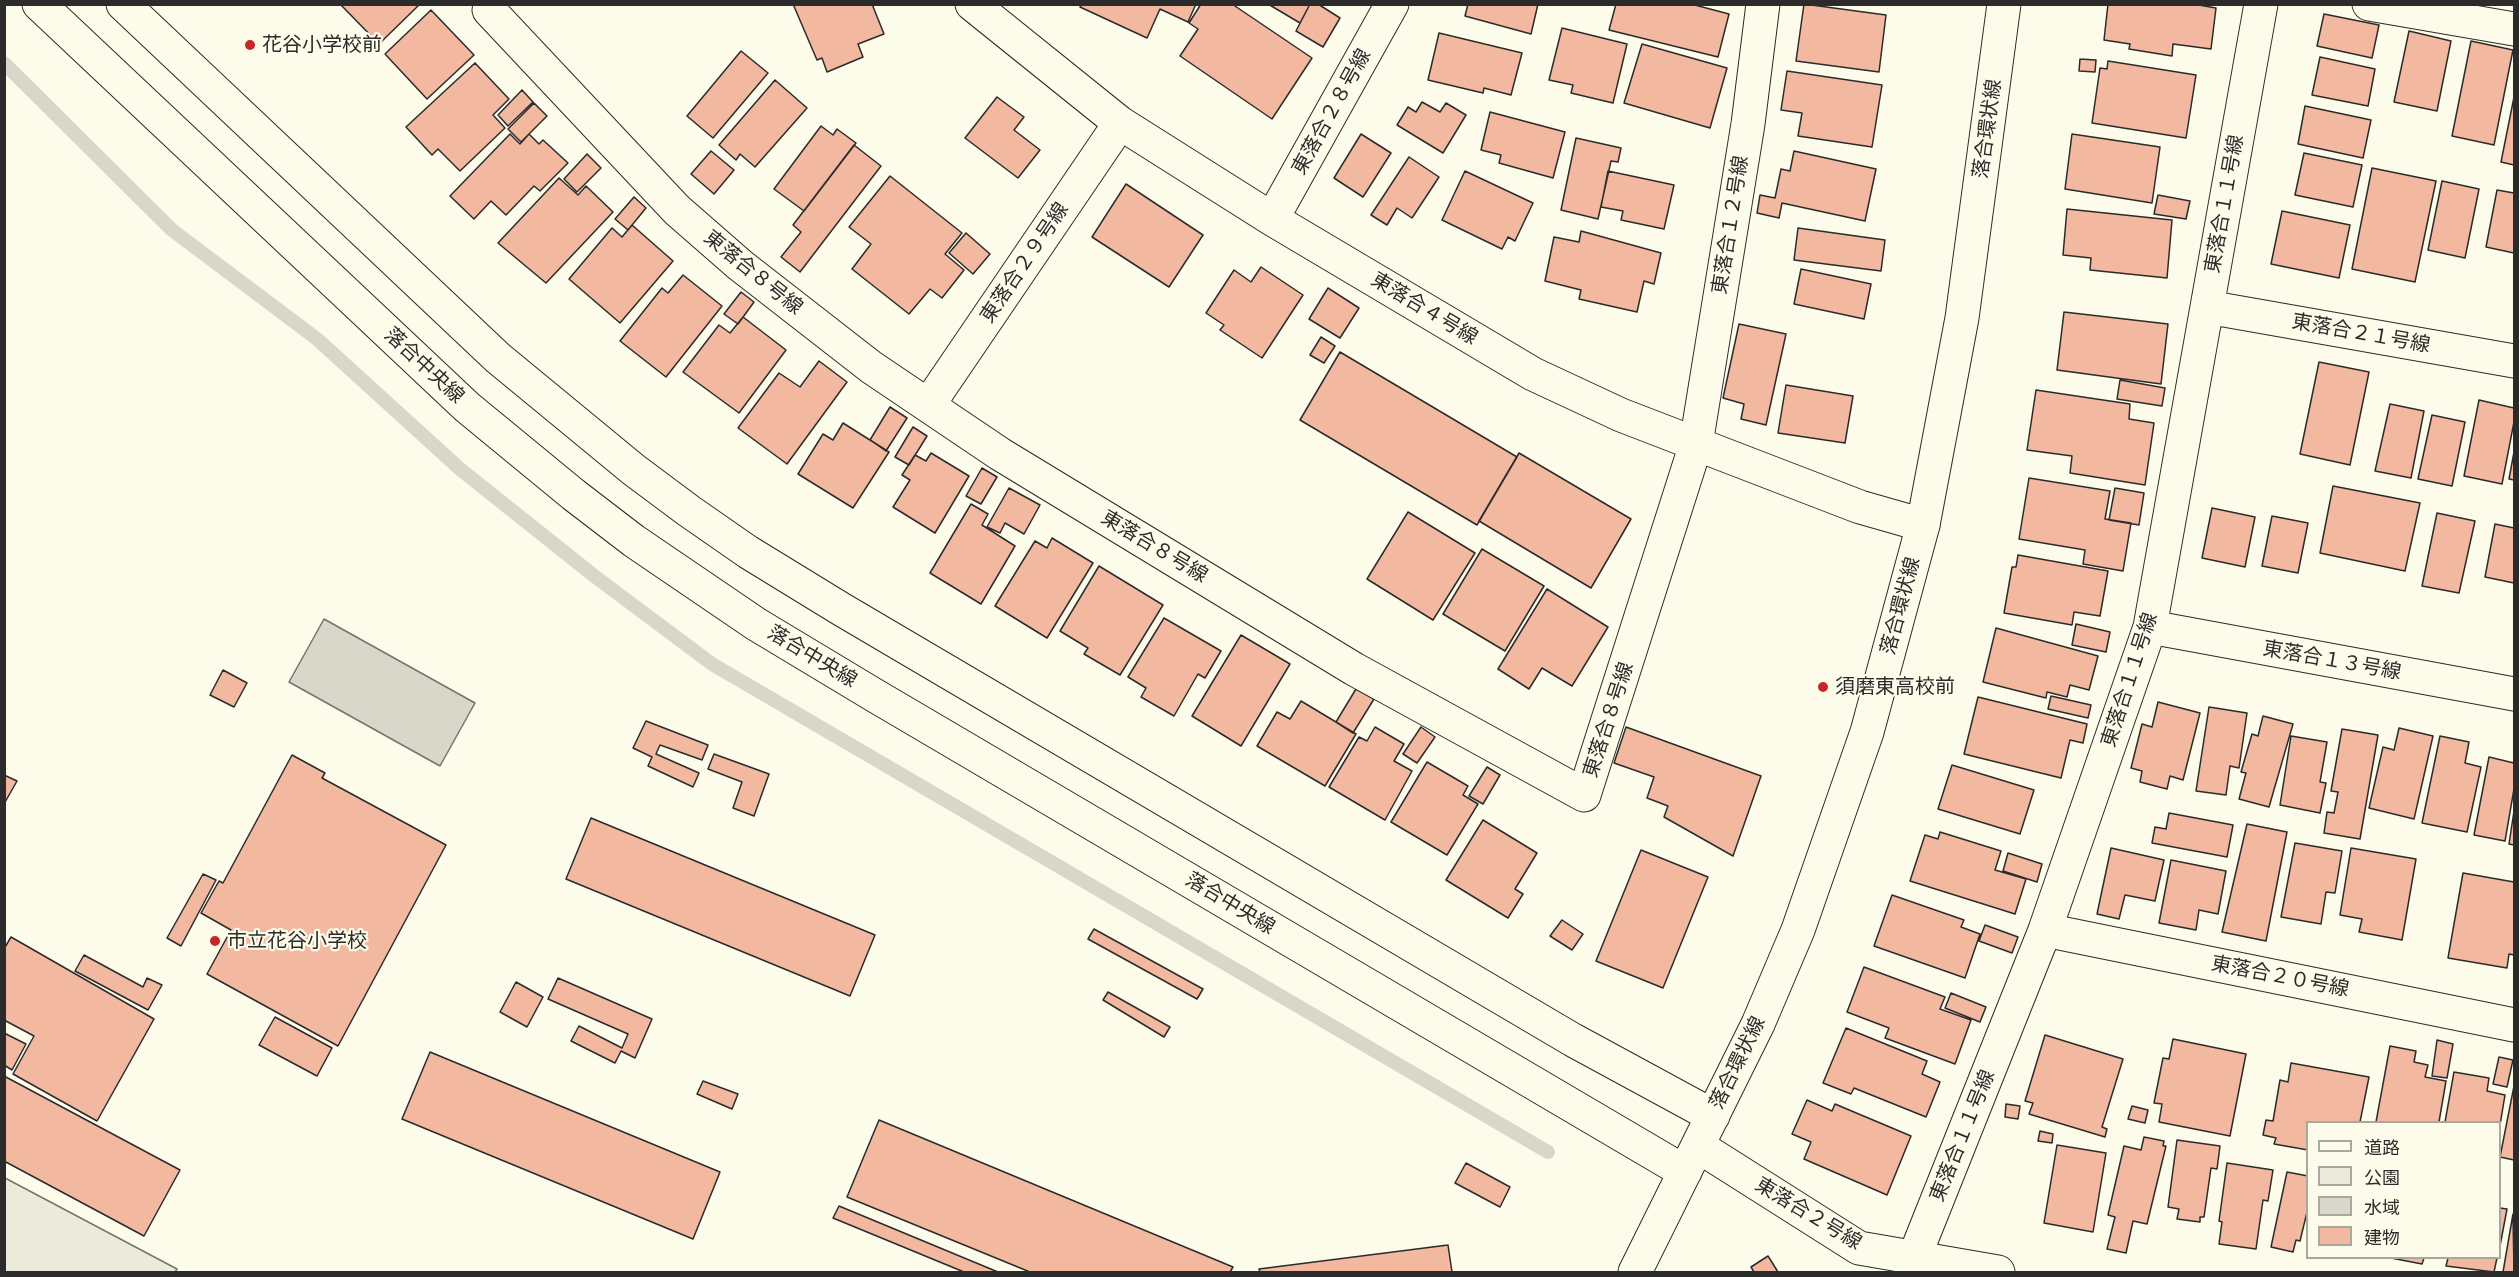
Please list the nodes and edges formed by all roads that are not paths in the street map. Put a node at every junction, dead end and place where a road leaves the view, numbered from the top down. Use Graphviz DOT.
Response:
graph roads {
  1 [pos="39,4"];
  2 [pos="123,4"];
  3 [pos="972,4"];
  4 [pos="1392,4"];
  5 [pos="1763,4"];
  6 [pos="2004,4"];
  7 [pos="2261,4"];
  8 [pos="2369,4"];
  9 [pos="489,6"];
  10 [pos="2514,29"];
  11 [pos="1120,123"];
  12 [pos="1272,219"];
  13 [pos="2207,307"];
  14 [pos="2514,361"];
  15 [pos="929,404"];
  16 [pos="1696,444"];
  17 [pos="1923,525"];
  18 [pos="2150,627"];
  19 [pos="2514,694"];
  20 [pos="2045,930"];
  21 [pos="2514,1025"];
  22 [pos="1713,1116"];
  23 [pos="1691,1159"];
  24 [pos="1914,1258"];
  25 [pos="1635,1272"];
  26 [pos="1998,1272"];
  1 -- 23 [label="street, 落合中央線"];
  2 -- 22 [label="street"];
  3 -- 11 [label="street, 東落合４号線"];
  4 -- 12 [label="street, 東落合２８号線"];
  5 -- 16 [label="street, 東落合１２号線"];
  6 -- 17 [label="street, 落合環状線"];
  7 -- 13 [label="street, 東落合１１号線"];
  8 -- 10 [label="street"];
  9 -- 15 [label="street, 東落合８号線"];
  11 -- 12 [label="street, 東落合４号線"];
  11 -- 15 [label="street, 東落合２９号線"];
  12 -- 16 [label="street, 東落合４号線"];
  13 -- 14 [label="street, 東落合２１号線"];
  13 -- 18 [label="street, 東落合１１号線"];
  15 -- 16 [label="street, 東落合８号線"];
  16 -- 17 [label="street, 東落合４号線"];
  17 -- 22 [label="street, 落合環状線"];
  18 -- 19 [label="street, 東落合１３号線"];
  18 -- 20 [label="street, 東落合１１号線"];
  20 -- 21 [label="street, 東落合２０号線"];
  20 -- 24 [label="street, 東落合１１号線"];
  22 -- 23 [label="street, 落合環状線"];
  23 -- 24 [label="street, 東落合２号線"];
  23 -- 25 [label="street, 落合環状線"];
  24 -- 26 [label="street, 東落合２号線"];
}
